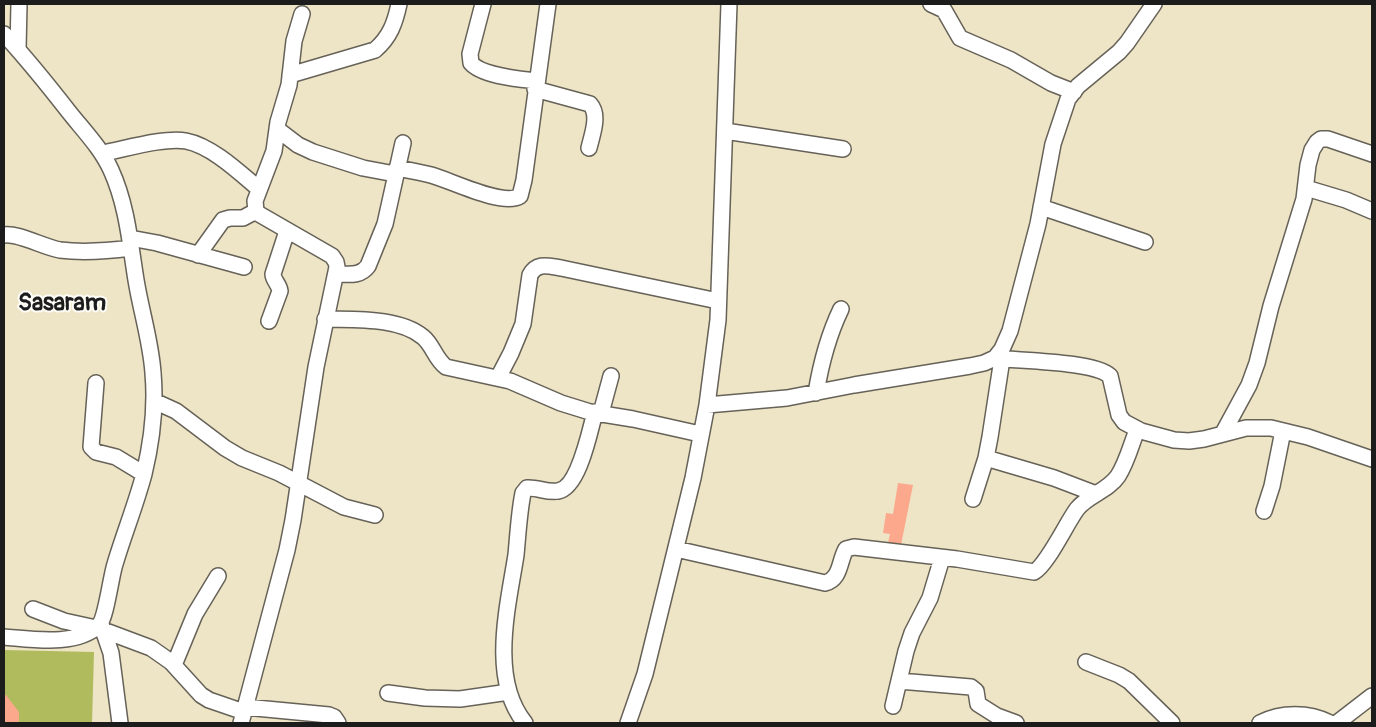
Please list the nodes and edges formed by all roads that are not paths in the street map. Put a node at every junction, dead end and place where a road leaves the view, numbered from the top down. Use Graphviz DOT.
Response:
graph roads {
  1 [pos="20,4"];
  2 [pos="399,4"];
  3 [pos="483,4"];
  4 [pos="548,4"];
  5 [pos="729,4"];
  6 [pos="931,4"];
  7 [pos="1154,4"];
  8 [pos="302,14"];
  9 [pos="4,34"];
  10 [pos="18,49"];
  11 [pos="290,75"];
  12 [pos="536,85"];
  13 [pos="1074,92"];
  14 [pos="277,129"];
  15 [pos="725,131"];
  16 [pos="403,143"];
  17 [pos="589,148"];
  18 [pos="843,150"];
  19 [pos="103,153"];
  20 [pos="1372,154"];
  21 [pos="396,171"];
  22 [pos="1306,188"];
  23 [pos="259,189"];
  24 [pos="1041,207"];
  25 [pos="256,211"];
  26 [pos="1372,211"];
  27 [pos="287,231"];
  28 [pos="4,235"];
  29 [pos="1146,242"];
  30 [pos="131,243"];
  31 [pos="198,255"];
  32 [pos="244,267"];
  33 [pos="337,274"];
  34 [pos="718,301"];
  35 [pos="841,308"];
  36 [pos="325,320"];
  37 [pos="269,321"];
  38 [pos="998,358"];
  39 [pos="611,376"];
  40 [pos="498,378"];
  41 [pos="96,383"];
  42 [pos="816,393"];
  43 [pos="154,401"];
  44 [pos="707,405"];
  45 [pos="598,413"];
  46 [pos="1137,430"];
  47 [pos="1283,431"];
  48 [pos="1223,433"];
  49 [pos="700,434"];
  50 [pos="986,458"];
  51 [pos="1372,459"];
  52 [pos="144,474"];
  53 [pos="299,484"];
  54 [pos="1096,494"];
  55 [pos="973,499"];
  56 [pos="1264,511"];
  57 [pos="375,515"];
  58 [pos="676,549"];
  59 [pos="942,558"];
  60 [pos="218,576"];
  61 [pos="33,609"];
  62 [pos="100,627"];
  63 [pos="4,637"];
  64 [pos="1086,662"];
  65 [pos="174,665"];
  66 [pos="899,681"];
  67 [pos="509,692"];
  68 [pos="388,693"];
  69 [pos="1372,696"];
  70 [pos="893,706"];
  71 [pos="243,714"];
  72 [pos="120,723"];
  73 [pos="338,723"];
  74 [pos="526,723"];
  75 [pos="628,723"];
  76 [pos="1016,723"];
  77 [pos="1172,723"];
  78 [pos="1260,723"];
  79 [pos="1330,723"];
  80 [pos="1337,723"];
  1 -- 10 [label="street"];
  2 -- 11 [label="street"];
  3 -- 12 [label="street"];
  4 -- 12 [label="street"];
  5 -- 15 [label="street"];
  6 -- 13 [label="street"];
  7 -- 13 [label="street"];
  8 -- 11 [label="street"];
  9 -- 10 [label="street"];
  10 -- 19 [label="street"];
  11 -- 14 [label="street"];
  12 -- 17 [label="street"];
  12 -- 21 [label="street"];
  13 -- 24 [label="street"];
  14 -- 21 [label="street"];
  14 -- 23 [label="street"];
  15 -- 18 [label="street"];
  15 -- 34 [label="street"];
  16 -- 21 [label="street"];
  19 -- 23 [label="street"];
  19 -- 30 [label="street"];
  20 -- 22 [label="street"];
  21 -- 33 [label="street"];
  22 -- 26 [label="street"];
  22 -- 48 [label="street"];
  23 -- 25 [label="street"];
  24 -- 29 [label="street"];
  24 -- 38 [label="street"];
  25 -- 27 [label="street"];
  25 -- 31 [label="street"];
  27 -- 33 [label="street"];
  27 -- 37 [label="street"];
  28 -- 30 [label="street"];
  30 -- 31 [label="street"];
  30 -- 43 [label="street"];
  31 -- 32 [label="street"];
  33 -- 36 [label="street"];
  34 -- 40 [label="street"];
  34 -- 44 [label="street"];
  35 -- 42 [label="street"];
  36 -- 40 [label="street"];
  36 -- 53 [label="street"];
  38 -- 42 [label="street"];
  38 -- 46 [label="street"];
  38 -- 50 [label="street"];
  39 -- 45 [label="street"];
  40 -- 45 [label="street"];
  41 -- 52 [label="street"];
  42 -- 44 [label="street"];
  43 -- 52 [label="street"];
  43 -- 53 [label="street"];
  44 -- 49 [label="street"];
  45 -- 49 [label="street"];
  45 -- 67 [label="street"];
  46 -- 48 [label="street"];
  46 -- 54 [label="street"];
  47 -- 48 [label="street"];
  47 -- 51 [label="street"];
  47 -- 56 [label="street"];
  49 -- 58 [label="street"];
  50 -- 54 [label="street"];
  50 -- 55 [label="street"];
  52 -- 62 [label="street"];
  53 -- 57 [label="street"];
  53 -- 71 [label="street"];
  54 -- 59 [label="street"];
  58 -- 59 [label="street"];
  58 -- 75 [label="street"];
  59 -- 66 [label="street"];
  60 -- 65 [label="street"];
  61 -- 62 [label="street"];
  62 -- 63 [label="street"];
  62 -- 65 [label="street"];
  62 -- 72 [label="street"];
  64 -- 77 [label="street"];
  65 -- 71 [label="street"];
  66 -- 70 [label="street"];
  66 -- 76 [label="street"];
  67 -- 68 [label="street"];
  67 -- 74 [label="street"];
  69 -- 80 [label="street"];
  71 -- 73 [label="street"];
  78 -- 79 [label="street"];
}
